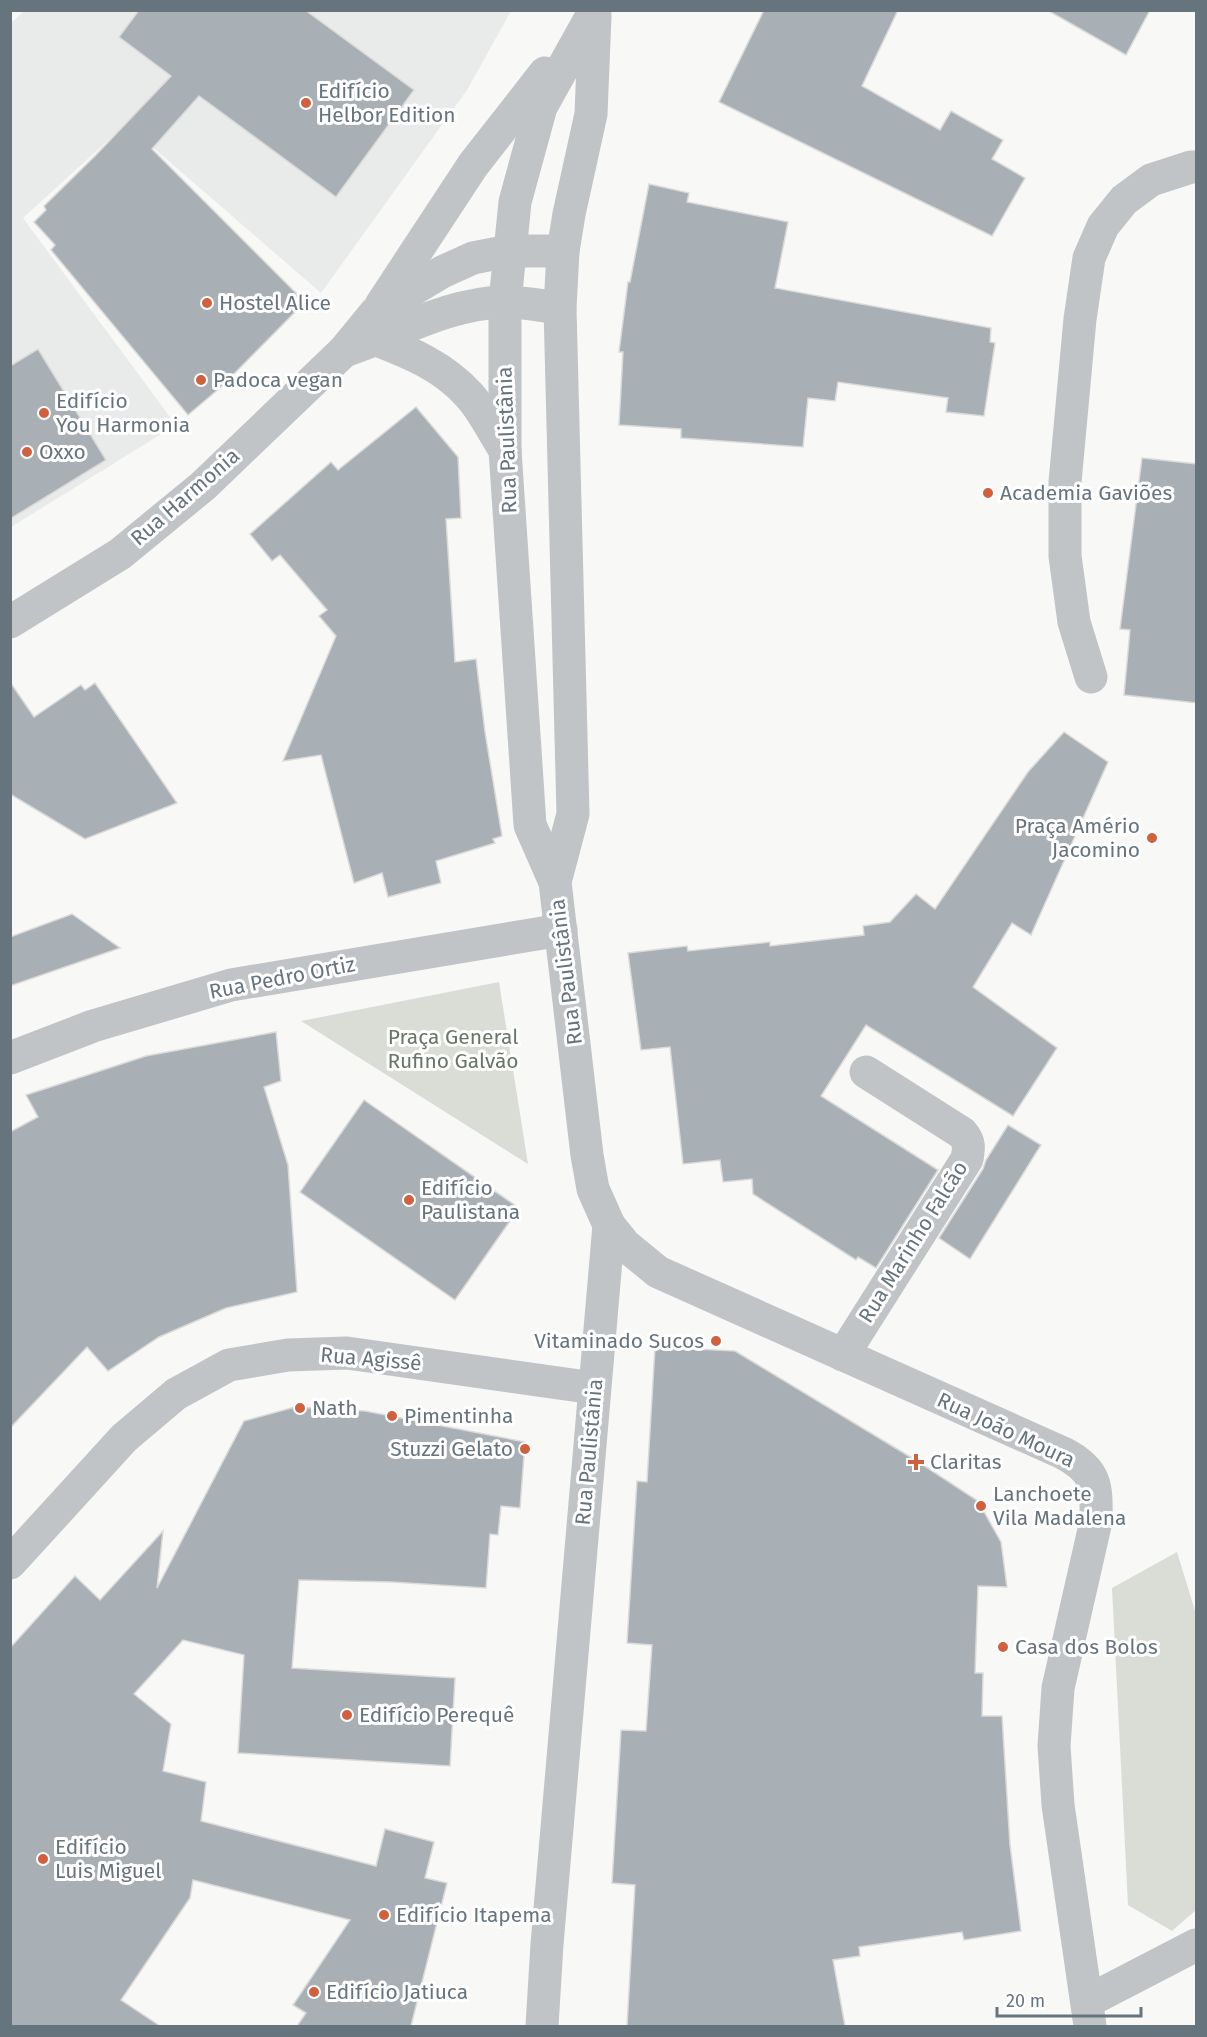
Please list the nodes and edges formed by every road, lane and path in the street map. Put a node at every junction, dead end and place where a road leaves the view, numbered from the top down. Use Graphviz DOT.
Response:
graph roads {
  1 [pos="595,10"];
  2 [pos="1197,167"];
  3 [pos="509,251"];
  4 [pos="564,251"];
  5 [pos="505,302"];
  6 [pos="560,308"];
  7 [pos="377,326"];
  8 [pos="505,450"];
  9 [pos="10,622"];
  10 [pos="1091,677"];
  11 [pos="555,882"];
  12 [pos="561,930"];
  13 [pos="10,1058"];
  14 [pos="866,1072"];
  15 [pos="609,1225"];
  16 [pos="843,1355"];
  17 [pos="594,1388"];
  18 [pos="10,1563"];
  19 [pos="1197,1945"];
  20 [pos="1089,2014"];
  21 [pos="542,2026"];
  1 -- 3 [label="street, Rua Paulistânia"];
  1 -- 4 [label="street, Rua Paulistânia"];
  1 -- 7 [label="street"];
  2 -- 10 [label="street"];
  3 -- 4 [label="street, Rua Harmonia"];
  3 -- 5 [label="street, Rua Paulistânia"];
  3 -- 7 [label="street, Rua Harmonia"];
  4 -- 6 [label="street, Rua Paulistânia"];
  5 -- 6 [label="street, Rua Harmonia"];
  5 -- 7 [label="street, Rua Harmonia"];
  5 -- 8 [label="street, Rua Paulistânia"];
  6 -- 11 [label="street, Rua Paulistânia"];
  7 -- 8 [label="street"];
  7 -- 9 [label="street, Rua Harmonia"];
  8 -- 11 [label="street, Rua Paulistânia"];
  11 -- 12 [label="street, Rua Paulistânia"];
  12 -- 13 [label="street, Rua Pedro Ortiz"];
  12 -- 15 [label="street, Rua Paulistânia"];
  14 -- 16 [label="street, Rua Marinho Falcão"];
  15 -- 16 [label="street, Rua João Moura"];
  15 -- 17 [label="street, Rua Paulistânia"];
  16 -- 20 [label="street, Rua João Moura"];
  17 -- 18 [label="street, Rua Agissê"];
  17 -- 21 [label="street, Rua Paulistânia"];
  19 -- 20 [label="street, Rua João Moura"];
}
